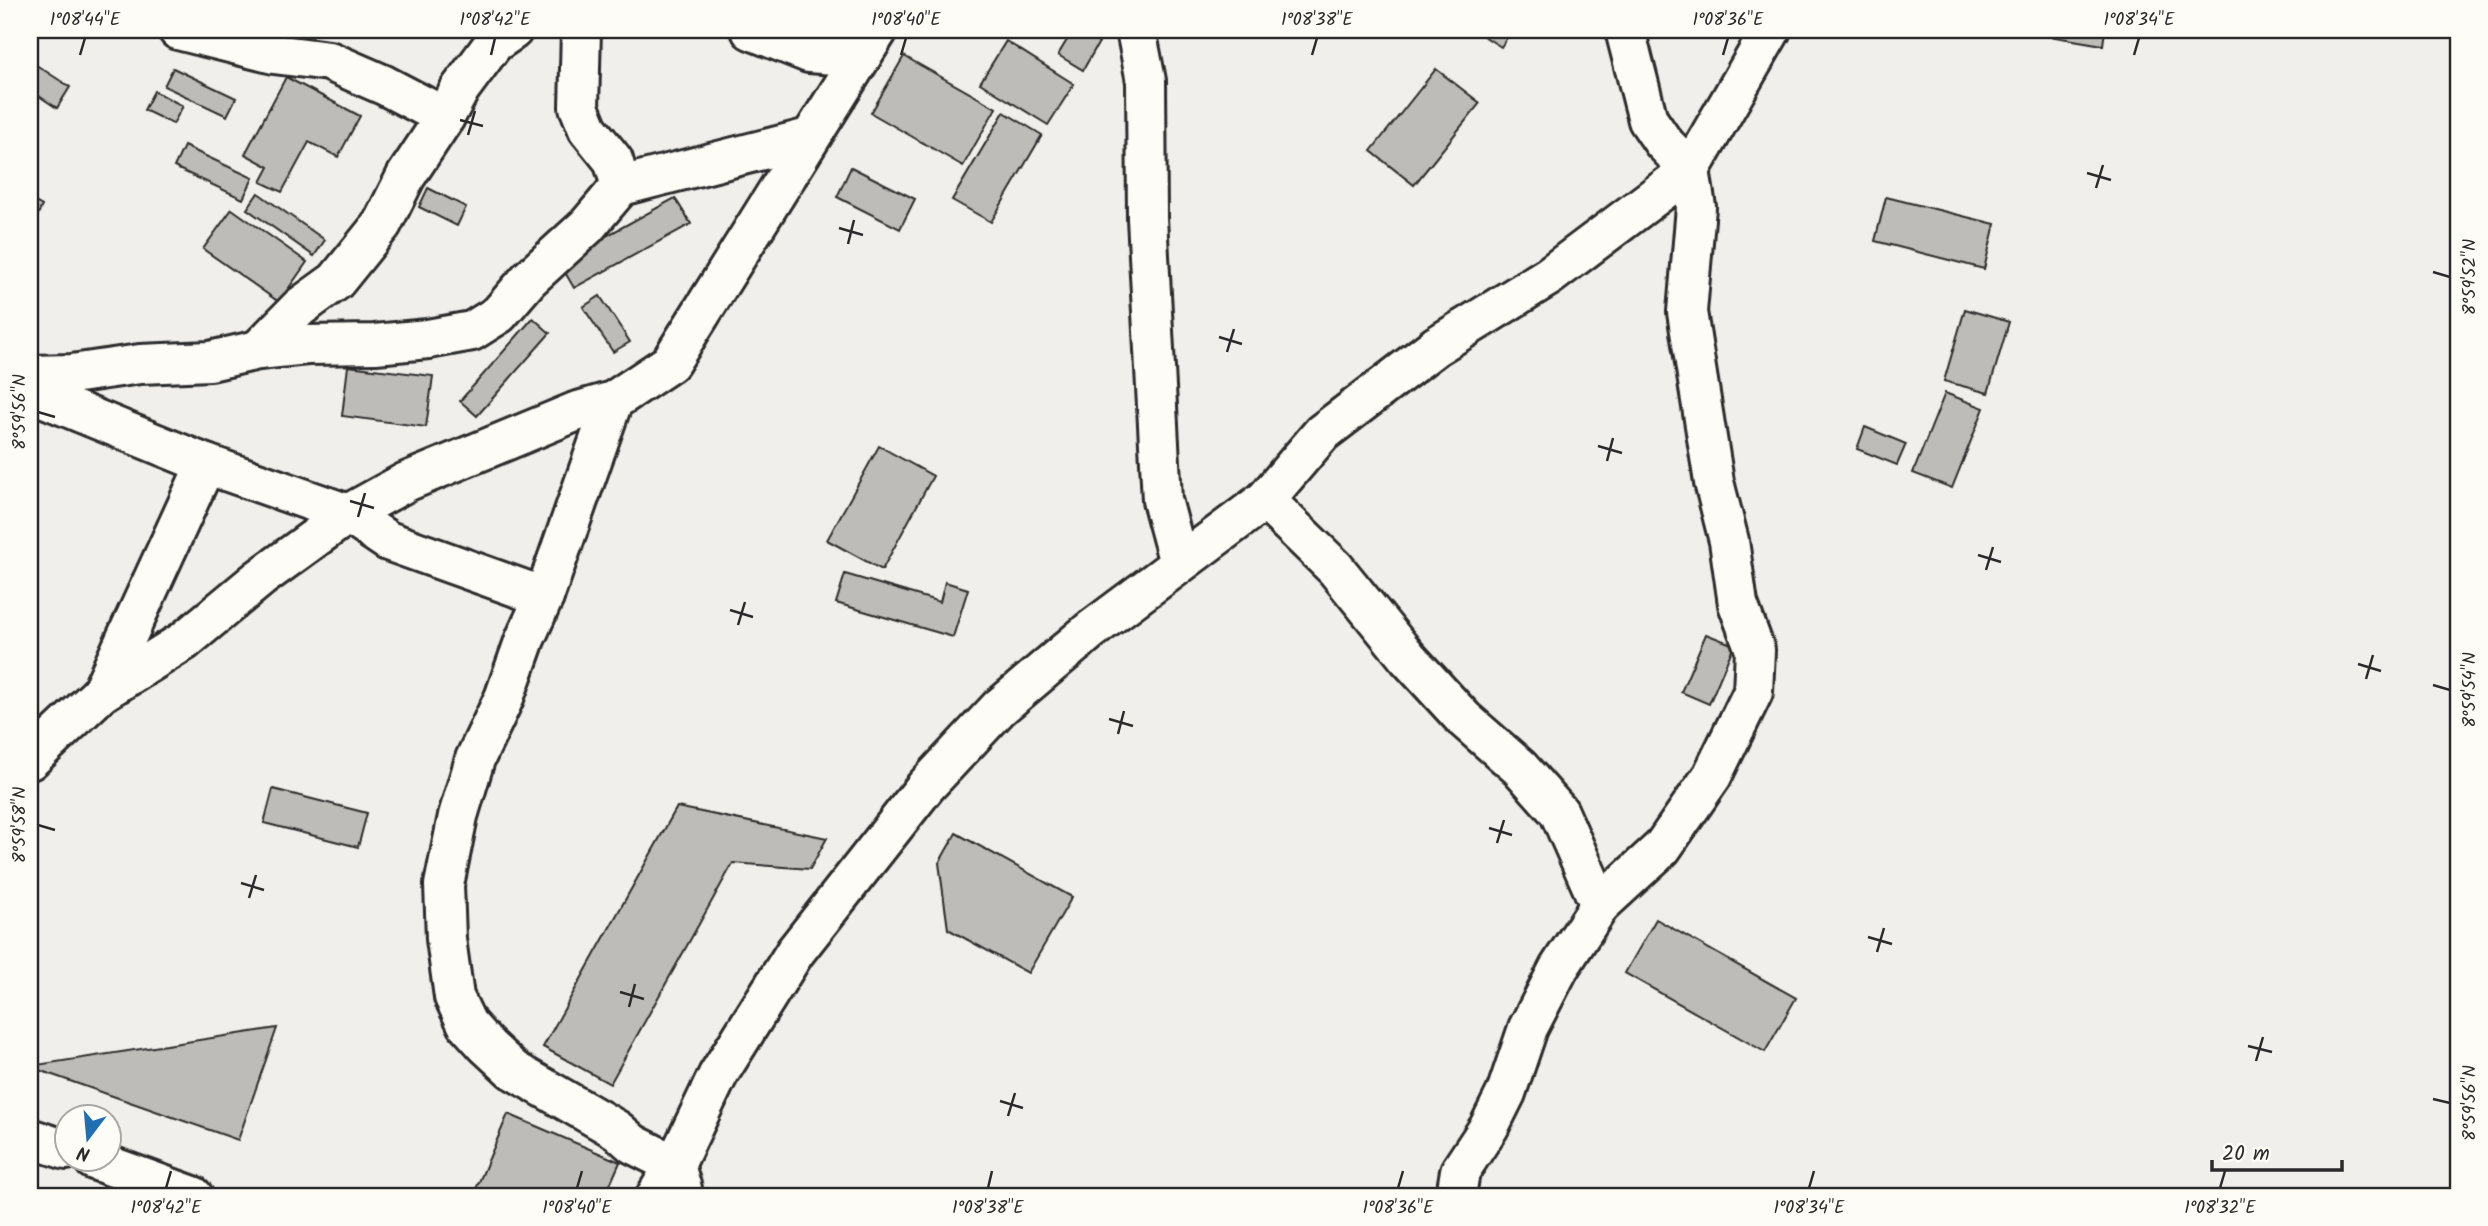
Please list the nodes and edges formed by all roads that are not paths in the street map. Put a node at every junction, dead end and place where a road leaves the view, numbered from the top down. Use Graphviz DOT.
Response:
graph roads {
  1 [pos="178,30"];
  2 [pos="513,30"];
  3 [pos="581,30"];
  4 [pos="751,30"];
  5 [pos="1136,30"];
  6 [pos="1625,30"];
  7 [pos="1771,30"];
  8 [pos="869,39"];
  9 [pos="445,117"];
  10 [pos="808,138"];
  11 [pos="1690,170"];
  12 [pos="621,186"];
  13 [pos="258,350"];
  14 [pos="30,375"];
  15 [pos="30,392"];
  16 [pos="613,401"];
  17 [pos="206,464"];
  18 [pos="1265,500"];
  19 [pos="348,514"];
  20 [pos="1179,563"];
  21 [pos="544,597"];
  22 [pos="101,694"];
  23 [pos="30,760"];
  24 [pos="1600,905"];
  25 [pos="30,1138"];
  26 [pos="52,1145"];
  27 [pos="122,1170"];
  28 [pos="680,1180"];
  29 [pos="193,1196"];
  30 [pos="656,1196"];
  31 [pos="1456,1196"];
  1 -- 9 [label="street"];
  2 -- 9 [label="street"];
  3 -- 12 [label="street"];
  4 -- 8 [label="street"];
  5 -- 20 [label="street"];
  6 -- 11 [label="street"];
  7 -- 11 [label="street"];
  8 -- 10 [label="street"];
  9 -- 13 [label="street"];
  10 -- 12 [label="street"];
  10 -- 16 [label="street"];
  11 -- 18 [label="street"];
  11 -- 24 [label="street"];
  12 -- 13 [label="street"];
  13 -- 14 [label="street"];
  15 -- 17 [label="street"];
  16 -- 19 [label="street"];
  16 -- 21 [label="street"];
  17 -- 19 [label="street"];
  17 -- 22 [label="street"];
  18 -- 20 [label="street"];
  18 -- 24 [label="street"];
  19 -- 21 [label="street"];
  19 -- 22 [label="street"];
  20 -- 28 [label="street"];
  21 -- 28 [label="street"];
  22 -- 23 [label="street"];
  24 -- 31 [label="street"];
  25 -- 26 [label="street"];
  27 -- 29 [label="street"];
  28 -- 30 [label="street"];
}
